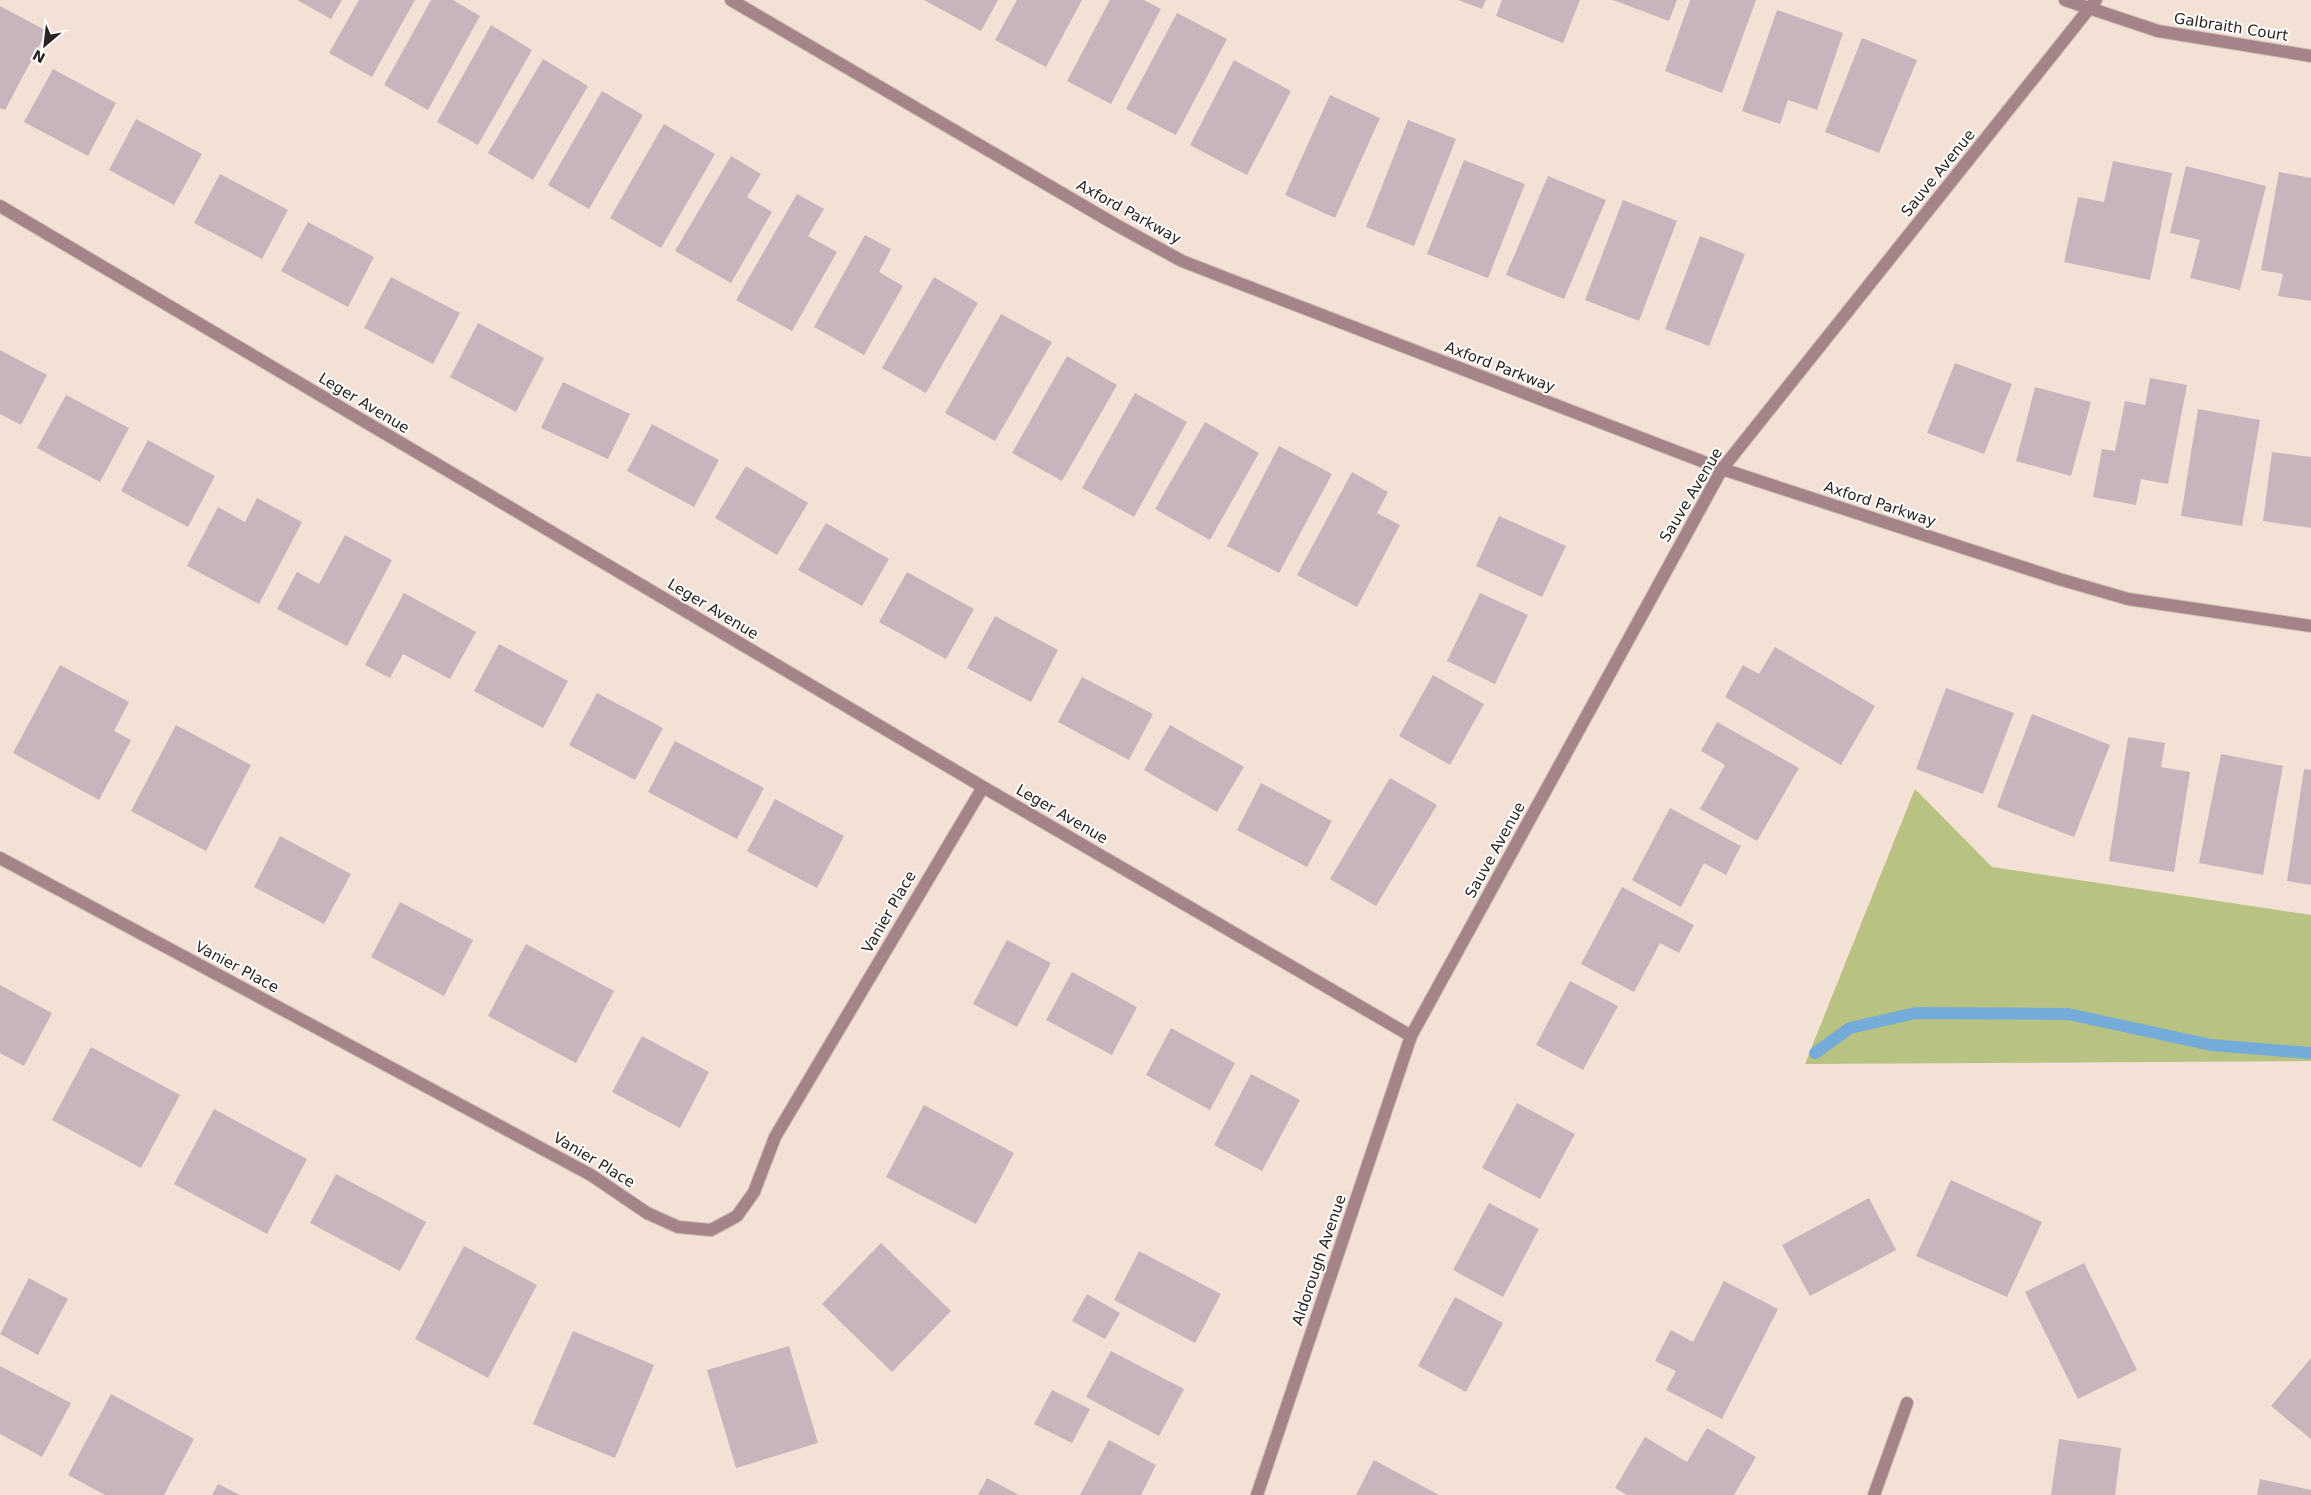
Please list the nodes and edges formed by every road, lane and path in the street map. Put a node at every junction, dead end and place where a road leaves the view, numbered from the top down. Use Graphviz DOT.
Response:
graph roads {
  1 [pos="732,0"];
  2 [pos="2065,0"];
  3 [pos="2093,5"];
  4 [pos="2311,56"];
  5 [pos="0,206"];
  6 [pos="1722,469"];
  7 [pos="2311,626"];
  8 [pos="983,786"];
  9 [pos="0,858"];
  10 [pos="1411,1036"];
  11 [pos="1906,1403"];
  12 [pos="1257,1495"];
  13 [pos="1874,1495"];
  1 -- 6 [label="street, Axford Parkway"];
  2 -- 3 [label="street, Galbraith Court"];
  3 -- 4 [label="street, Galbraith Court"];
  3 -- 6 [label="street, Sauve Avenue"];
  5 -- 8 [label="street, Leger Avenue"];
  6 -- 7 [label="street, Axford Parkway"];
  6 -- 10 [label="street, Sauve Avenue"];
  8 -- 9 [label="street, Vanier Place"];
  8 -- 10 [label="street, Leger Avenue"];
  10 -- 12 [label="street, Aldorough Avenue"];
  11 -- 13 [label="street"];
}
